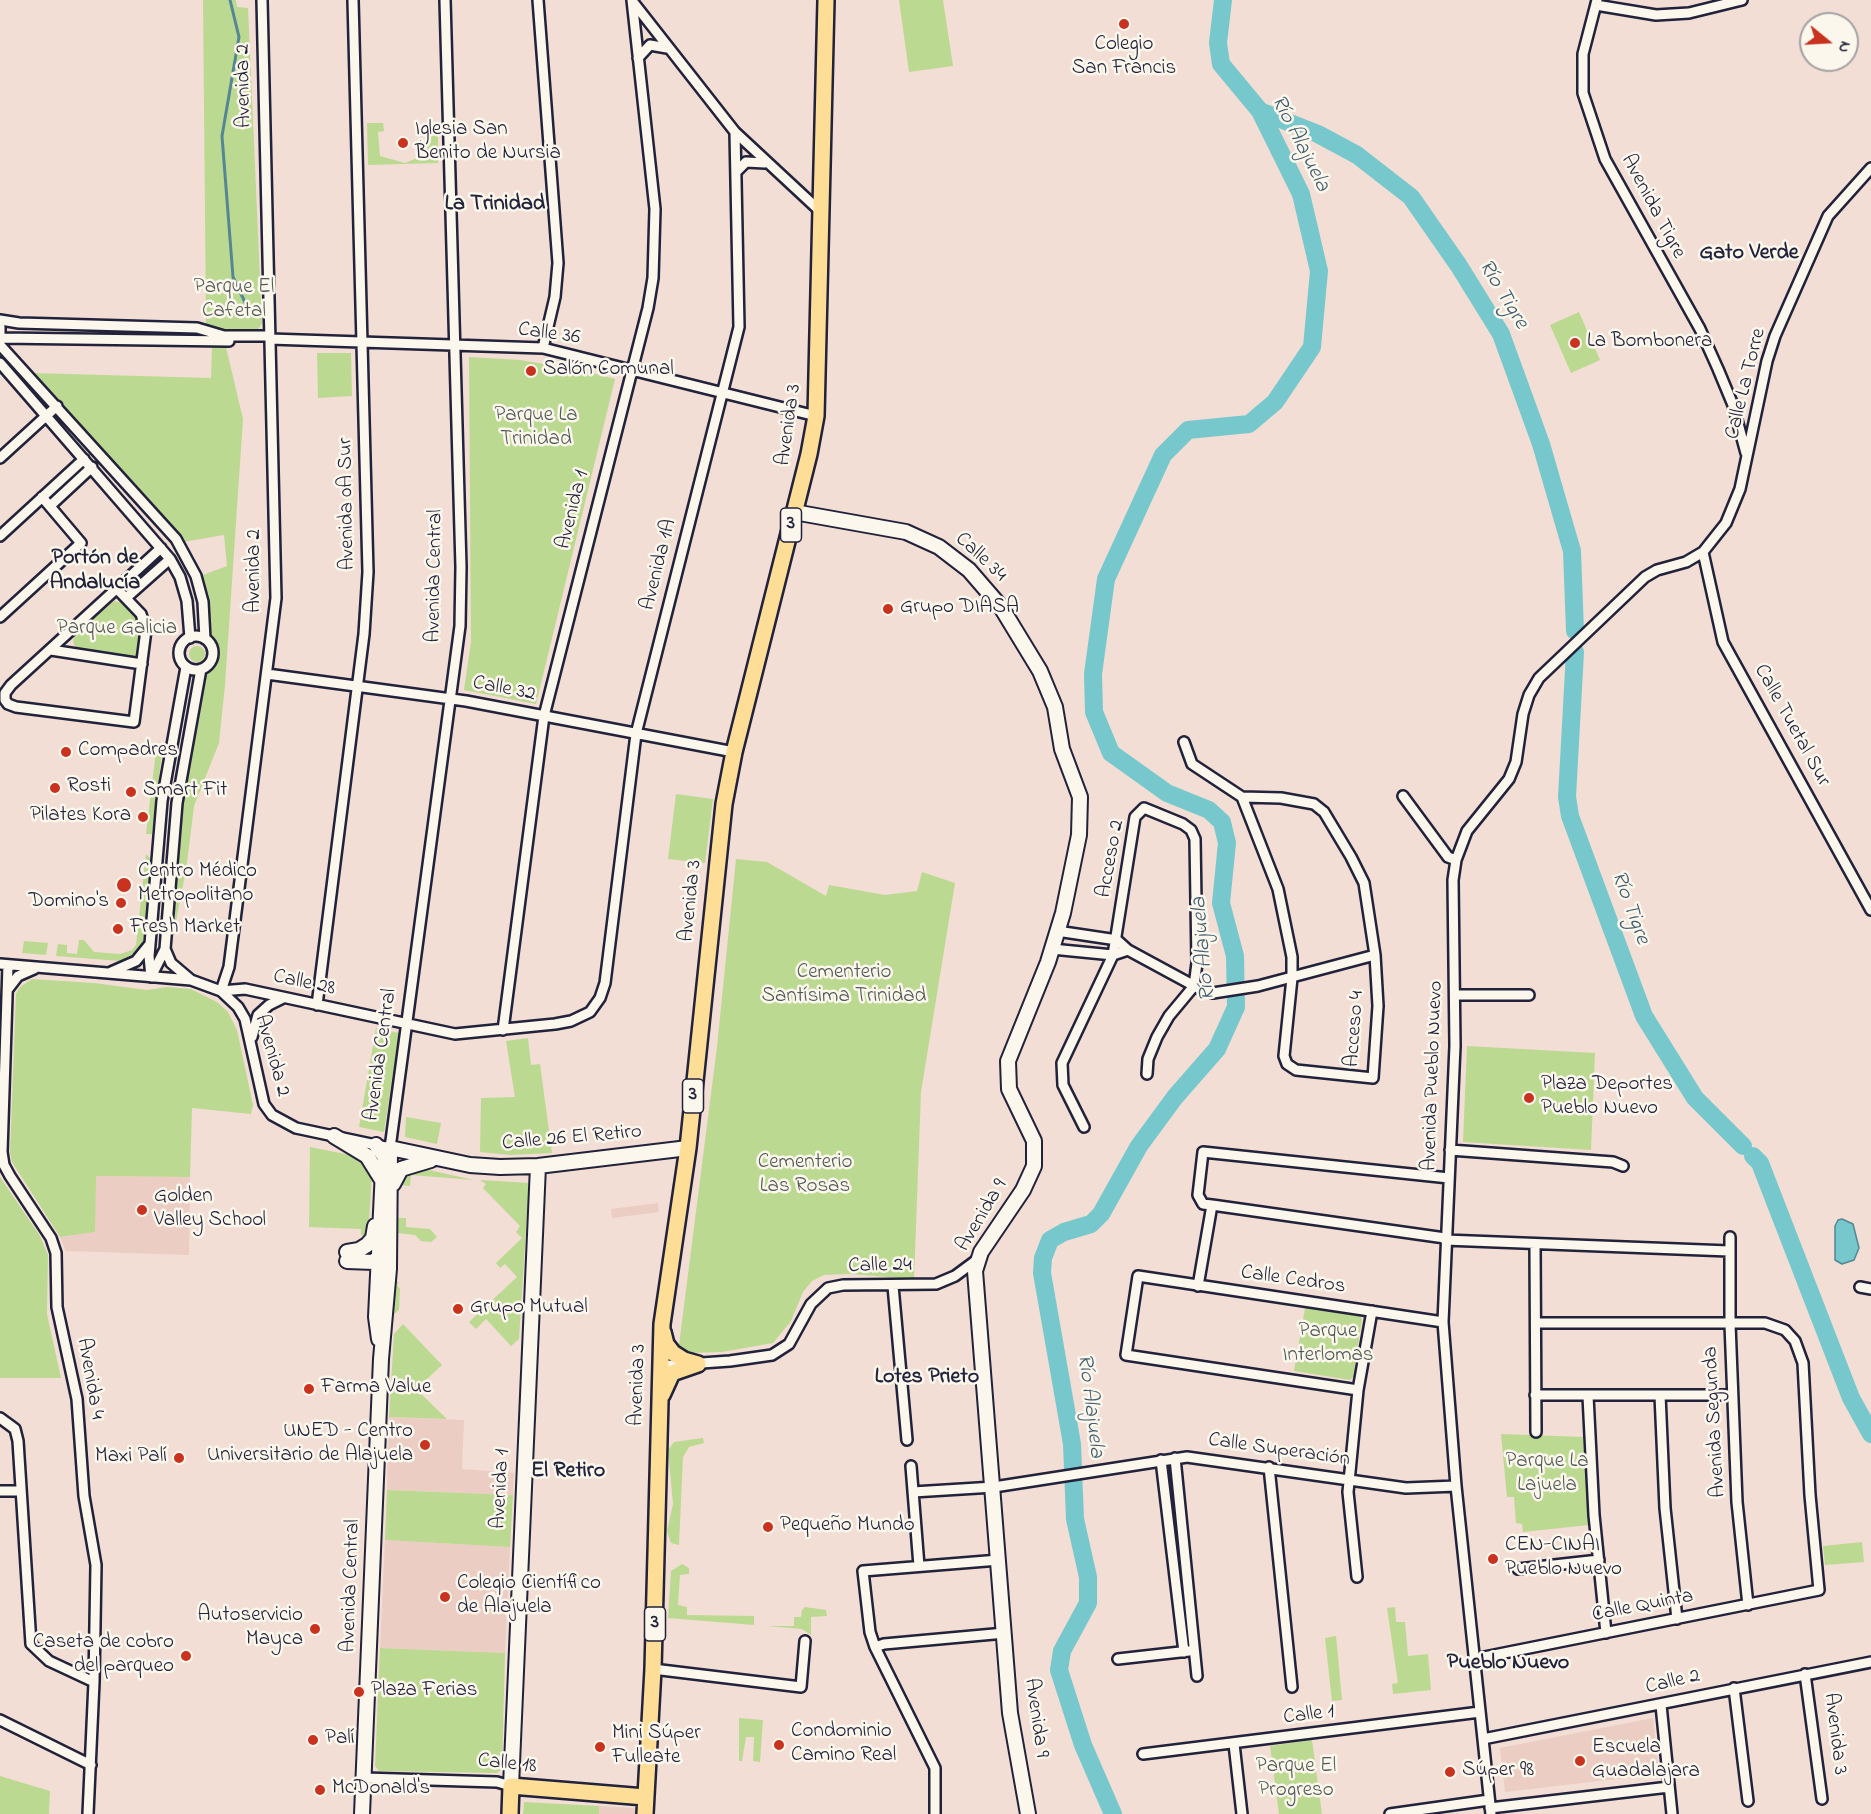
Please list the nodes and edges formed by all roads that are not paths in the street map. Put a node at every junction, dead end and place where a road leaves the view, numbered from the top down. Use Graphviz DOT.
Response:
graph roads {
  1 [pos="262,0"];
  2 [pos="353,0"];
  3 [pos="445,0"];
  4 [pos="538,0"];
  5 [pos="632,0"];
  6 [pos="826,0"];
  7 [pos="1742,0"];
  8 [pos="1596,3"];
  9 [pos="667,48"];
  10 [pos="638,58"];
  11 [pos="735,132"];
  12 [pos="766,163"];
  13 [pos="1871,168"];
  14 [pos="736,172"];
  15 [pos="821,212"];
  16 [pos="0,320"];
  17 [pos="0,327"];
  18 [pos="0,338"];
  19 [pos="270,339"];
  20 [pos="363,342"];
  21 [pos="0,345"];
  22 [pos="455,345"];
  23 [pos="543,348"];
  24 [pos="0,363"];
  25 [pos="632,370"];
  26 [pos="723,393"];
  27 [pos="57,406"];
  28 [pos="46,416"];
  29 [pos="816,416"];
  30 [pos="1,455"];
  31 [pos="1747,455"];
  32 [pos="84,459"];
  33 [pos="92,467"];
  34 [pos="136,494"];
  35 [pos="42,497"];
  36 [pos="50,506"];
  37 [pos="124,506"];
  38 [pos="794,512"];
  39 [pos="0,536"];
  40 [pos="161,548"];
  41 [pos="1703,552"];
  42 [pos="170,559"];
  43 [pos="117,589"];
  44 [pos="126,598"];
  45 [pos="0,616"];
  46 [pos="190,638"];
  47 [pos="205,639"];
  48 [pos="51,650"];
  49 [pos="142,664"];
  50 [pos="186,667"];
  51 [pos="201,669"];
  52 [pos="267,674"];
  53 [pos="357,686"];
  54 [pos="1051,696"];
  55 [pos="451,699"];
  56 [pos="544,716"];
  57 [pos="175,727"];
  58 [pos="190,730"];
  59 [pos="636,734"];
  60 [pos="1184,742"];
  61 [pos="734,752"];
  62 [pos="1403,796"];
  63 [pos="1242,797"];
  64 [pos="1456,860"];
  65 [pos="1871,910"];
  66 [pos="1058,931"];
  67 [pos="149,945"];
  68 [pos="1115,948"];
  69 [pos="165,949"];
  70 [pos="1052,949"];
  71 [pos="1375,955"];
  72 [pos="4,964"];
  73 [pos="39,967"];
  74 [pos="108,973"];
  75 [pos="0,976"];
  76 [pos="151,977"];
  77 [pos="1292,978"];
  78 [pos="191,980"];
  79 [pos="1194,986"];
  80 [pos="7,991"];
  81 [pos="221,991"];
  82 [pos="1457,995"];
  83 [pos="1529,996"];
  84 [pos="283,998"];
  85 [pos="317,1005"];
  86 [pos="596,1006"];
  87 [pos="408,1025"];
  88 [pos="503,1030"];
  89 [pos="251,1042"];
  90 [pos="1147,1074"];
  91 [pos="1084,1127"];
  92 [pos="334,1136"];
  93 [pos="688,1148"];
  94 [pos="1450,1150"];
  95 [pos="384,1151"];
  96 [pos="437,1159"];
  97 [pos="538,1166"];
  98 [pos="1623,1166"];
  99 [pos="1449,1178"];
  100 [pos="382,1180"];
  101 [pos="386,1195"];
  102 [pos="1207,1204"];
  103 [pos="1730,1237"];
  104 [pos="1445,1239"];
  105 [pos="1535,1244"];
  106 [pos="1729,1251"];
  107 [pos="347,1259"];
  108 [pos="379,1259"];
  109 [pos="978,1259"];
  110 [pos="955,1276"];
  111 [pos="893,1286"];
  112 [pos="1198,1286"];
  113 [pos="1860,1287"];
  114 [pos="976,1288"];
  115 [pos="1871,1289"];
  116 [pos="382,1293"];
  117 [pos="1372,1311"];
  118 [pos="1443,1322"];
  119 [pos="1536,1323"];
  120 [pos="1730,1323"];
  121 [pos="662,1324"];
  122 [pos="382,1333"];
  123 [pos="698,1364"];
  124 [pos="659,1366"];
  125 [pos="1358,1390"];
  126 [pos="1535,1395"];
  127 [pos="1660,1395"];
  128 [pos="1732,1395"];
  129 [pos="1588,1396"];
  130 [pos="658,1409"];
  131 [pos="0,1418"];
  132 [pos="1536,1432"];
  133 [pos="907,1440"];
  134 [pos="1175,1458"];
  135 [pos="1161,1460"];
  136 [pos="911,1466"];
  137 [pos="1269,1467"];
  138 [pos="1349,1479"];
  139 [pos="1456,1486"];
  140 [pos="994,1487"];
  141 [pos="0,1491"];
  142 [pos="21,1491"];
  143 [pos="913,1492"];
  144 [pos="999,1560"];
  145 [pos="1599,1560"];
  146 [pos="919,1566"];
  147 [pos="1518,1569"];
  148 [pos="1357,1577"];
  149 [pos="1748,1605"];
  150 [pos="1677,1619"];
  151 [pos="1005,1633"];
  152 [pos="1606,1633"];
  153 [pos="805,1641"];
  154 [pos="875,1647"];
  155 [pos="1194,1650"];
  156 [pos="1184,1652"];
  157 [pos="1118,1659"];
  158 [pos="1474,1659"];
  159 [pos="1871,1662"];
  160 [pos="653,1669"];
  161 [pos="1805,1674"];
  162 [pos="1197,1676"];
  163 [pos="94,1682"];
  164 [pos="1292,1687"];
  165 [pos="1734,1688"];
  166 [pos="1661,1705"];
  167 [pos="1480,1712"];
  168 [pos="0,1720"];
  169 [pos="1483,1739"];
  170 [pos="1234,1744"];
  171 [pos="1143,1754"];
  172 [pos="91,1765"];
  173 [pos="364,1778"];
  174 [pos="511,1786"];
  175 [pos="1669,1787"];
  176 [pos="645,1797"];
  177 [pos="1822,1799"];
  178 [pos="1748,1801"];
  179 [pos="1490,1807"];
  180 [pos="88,1814"];
  181 [pos="362,1814"];
  182 [pos="510,1814"];
  183 [pos="645,1814"];
  184 [pos="935,1814"];
  185 [pos="1028,1814"];
  186 [pos="1242,1814"];
  187 [pos="1390,1814"];
  188 [pos="1672,1814"];
  1 -- 19 [label="street, Avenida 2"];
  2 -- 20 [label="street, Avenida 0A Sur"];
  3 -- 22 [label="street, Avenida Central"];
  4 -- 23 [label="street"];
  5 -- 9 [label="street"];
  5 -- 10 [label="street, Avenida 1"];
  6 -- 15 [label="main road, Avenida 3 / 3"];
  7 -- 8 [label="street"];
  8 -- 31 [label="street, Avenida Tigre"];
  9 -- 10 [label="street"];
  9 -- 11 [label="street"];
  10 -- 25 [label="street, Avenida 1"];
  11 -- 12 [label="street"];
  11 -- 14 [label="street, Avenida 1A"];
  12 -- 14 [label="street"];
  12 -- 15 [label="street"];
  13 -- 31 [label="street, Calle La Torre"];
  14 -- 26 [label="street, Avenida 1A"];
  15 -- 29 [label="main road, Avenida 3 / 3"];
  16 -- 19 [label="street"];
  17 -- 18 [label="street"];
  18 -- 19 [label="street"];
  19 -- 20 [label="street, Calle 36"];
  19 -- 52 [label="street, Avenida 2"];
  20 -- 22 [label="street, Calle 36"];
  20 -- 53 [label="street, Avenida 0A Sur"];
  21 -- 27 [label="street"];
  22 -- 23 [label="street, Calle 36"];
  22 -- 55 [label="street, Avenida Central"];
  23 -- 25 [label="street, Calle 36"];
  24 -- 28 [label="street"];
  25 -- 26 [label="street, Calle 36"];
  25 -- 56 [label="street, Avenida 1"];
  26 -- 29 [label="street, Calle 36"];
  26 -- 59 [label="street, Avenida 1A"];
  27 -- 28 [label="street"];
  27 -- 34 [label="street"];
  28 -- 30 [label="street"];
  28 -- 32 [label="street"];
  29 -- 38 [label="main road, Avenida 3 / 3"];
  31 -- 41 [label="street, Avenida Pueblo Nuevo"];
  32 -- 33 [label="street"];
  32 -- 35 [label="street"];
  33 -- 36 [label="street"];
  33 -- 37 [label="street"];
  34 -- 37 [label="street"];
  34 -- 47 [label="street"];
  35 -- 36 [label="street"];
  35 -- 39 [label="street"];
  36 -- 45 [label="street"];
  37 -- 40 [label="street"];
  38 -- 54 [label="street, Calle 34"];
  38 -- 61 [label="main road, Avenida 3 / 3"];
  40 -- 42 [label="street"];
  40 -- 43 [label="street"];
  41 -- 64 [label="street, Avenida Pueblo Nuevo"];
  41 -- 65 [label="street, Calle Tuetal Sur"];
  42 -- 44 [label="street"];
  42 -- 46 [label="street"];
  43 -- 44 [label="street"];
  43 -- 48 [label="street"];
  44 -- 49 [label="street"];
  46 -- 47 [label="street"];
  46 -- 50 [label="street"];
  47 -- 51 [label="street"];
  48 -- 49 [label="street"];
  48 -- 49 [label="street"];
  50 -- 51 [label="street"];
  50 -- 57 [label="street"];
  51 -- 58 [label="street"];
  52 -- 53 [label="street, Calle 32"];
  52 -- 81 [label="street, Avenida 2"];
  53 -- 55 [label="street, Calle 32"];
  53 -- 85 [label="street, Avenida 0A Sur"];
  54 -- 66 [label="street, Avenida 9"];
  55 -- 56 [label="street, Calle 32"];
  55 -- 87 [label="street, Avenida Central"];
  56 -- 59 [label="street, Calle 32"];
  56 -- 88 [label="street, Avenida 1"];
  57 -- 58 [label="street"];
  57 -- 67 [label="street"];
  58 -- 69 [label="street"];
  59 -- 61 [label="street, Calle 32"];
  59 -- 86 [label="street, Avenida 1A"];
  60 -- 63 [label="street"];
  61 -- 93 [label="main road, Avenida 3 / 3"];
  62 -- 64 [label="street"];
  63 -- 71 [label="street"];
  63 -- 77 [label="street"];
  64 -- 82 [label="street, Avenida Pueblo Nuevo"];
  66 -- 68 [label="street"];
  66 -- 70 [label="street, Avenida 9"];
  67 -- 74 [label="street"];
  67 -- 76 [label="street"];
  68 -- 70 [label="street"];
  68 -- 79 [label="street"];
  68 -- 79 [label="street, Acceso 2"];
  68 -- 91 [label="street"];
  69 -- 76 [label="street"];
  69 -- 78 [label="street"];
  70 -- 109 [label="street, Avenida 9"];
  71 -- 77 [label="street"];
  71 -- 77 [label="street, Acceso 4"];
  72 -- 73 [label="street, Calle 28"];
  72 -- 80 [label="street, Avenida 4"];
  73 -- 74 [label="street, Calle 28"];
  73 -- 80 [label="street"];
  74 -- 76 [label="street, Calle 28"];
  75 -- 80 [label="street"];
  76 -- 78 [label="street, Calle 28"];
  77 -- 79 [label="street"];
  78 -- 81 [label="street, Calle 28"];
  79 -- 90 [label="street"];
  80 -- 163 [label="street, Avenida 4"];
  81 -- 84 [label="street, Calle 28"];
  81 -- 89 [label="street, Avenida 2"];
  82 -- 83 [label="street"];
  82 -- 94 [label="street, Avenida Pueblo Nuevo"];
  84 -- 85 [label="street, Calle 28"];
  84 -- 89 [label="street"];
  85 -- 87 [label="street, Calle 28"];
  86 -- 88 [label="street, Calle 28"];
  87 -- 88 [label="street, Calle 28"];
  87 -- 95 [label="street, Avenida Central"];
  89 -- 92 [label="street, Avenida 2"];
  92 -- 95 [label="street"];
  92 -- 100 [label="street"];
  93 -- 97 [label="street, Calle 26 El Retiro"];
  93 -- 121 [label="main road, Avenida 3 / 3"];
  94 -- 98 [label="street"];
  94 -- 99 [label="street, Avenida Pueblo Nuevo"];
  95 -- 96 [label="street, Calle 26 El Retiro"];
  95 -- 100 [label="street, Avenida Central"];
  95 -- 101 [label="street, Avenida Central"];
  95 -- 108 [label="street"];
  96 -- 97 [label="street, Calle 26 El Retiro"];
  96 -- 101 [label="street"];
  97 -- 174 [label="street, Avenida 1"];
  99 -- 102 [label="street"];
  99 -- 104 [label="street, Avenida Pueblo Nuevo"];
  100 -- 101 [label="street, Avenida Central"];
  101 -- 107 [label="street"];
  101 -- 108 [label="street, Avenida Central"];
  101 -- 116 [label="street, Avenida Central"];
  102 -- 104 [label="street"];
  102 -- 112 [label="street"];
  103 -- 106 [label="street, Avenida Segunda"];
  104 -- 105 [label="street"];
  104 -- 118 [label="street, Avenida Pueblo Nuevo"];
  105 -- 106 [label="street"];
  105 -- 119 [label="street"];
  106 -- 120 [label="street, Avenida Segunda"];
  107 -- 108 [label="street"];
  107 -- 122 [label="street"];
  108 -- 116 [label="street, Avenida Central"];
  109 -- 110 [label="street, Calle 24"];
  109 -- 114 [label="street, Avenida 9"];
  110 -- 111 [label="street, Calle 24"];
  110 -- 114 [label="street"];
  111 -- 123 [label="street, Calle 24"];
  111 -- 133 [label="street"];
  112 -- 117 [label="street, Calle Cedros"];
  112 -- 125 [label="street, Calle Cedros"];
  113 -- 115 [label="street"];
  114 -- 140 [label="street, Avenida 9"];
  116 -- 122 [label="street, Avenida Central"];
  117 -- 118 [label="street, Calle Cedros"];
  117 -- 125 [label="street"];
  118 -- 139 [label="street, Avenida Pueblo Nuevo"];
  119 -- 120 [label="street"];
  119 -- 126 [label="street"];
  120 -- 128 [label="street, Avenida Segunda"];
  120 -- 149 [label="street, Calle Quinta"];
  121 -- 123 [label="main road"];
  121 -- 124 [label="main road, Avenida 3 / 3"];
  122 -- 173 [label="street, Avenida Central"];
  123 -- 124 [label="street, Calle 24"];
  123 -- 130 [label="main road"];
  124 -- 130 [label="main road, Avenida 3 / 3"];
  125 -- 138 [label="street"];
  126 -- 129 [label="street"];
  126 -- 132 [label="street"];
  127 -- 128 [label="street"];
  127 -- 129 [label="street"];
  127 -- 150 [label="street"];
  128 -- 149 [label="street, Avenida Segunda"];
  129 -- 145 [label="street"];
  130 -- 160 [label="main road, Avenida 3 / 3"];
  131 -- 142 [label="street"];
  134 -- 135 [label="street, Calle Superación"];
  134 -- 137 [label="street, Calle Superación"];
  134 -- 155 [label="street"];
  135 -- 140 [label="street, Calle Superación"];
  135 -- 156 [label="street"];
  136 -- 143 [label="street"];
  137 -- 138 [label="street, Calle Superación"];
  137 -- 164 [label="street"];
  138 -- 139 [label="street, Calle Superación"];
  138 -- 148 [label="street"];
  139 -- 158 [label="street, Avenida Pueblo Nuevo"];
  140 -- 143 [label="street, Calle Superación"];
  140 -- 144 [label="street, Avenida 9"];
  141 -- 142 [label="street"];
  142 -- 163 [label="street"];
  143 -- 146 [label="street"];
  144 -- 146 [label="street"];
  144 -- 151 [label="street, Avenida 9"];
  145 -- 147 [label="street"];
  145 -- 152 [label="street"];
  146 -- 154 [label="street"];
  149 -- 150 [label="street, Calle Quinta"];
  150 -- 152 [label="street, Calle Quinta"];
  151 -- 154 [label="street"];
  151 -- 185 [label="street, Avenida 9"];
  152 -- 158 [label="street, Calle Quinta"];
  153 -- 160 [label="street"];
  154 -- 184 [label="street"];
  155 -- 156 [label="street"];
  155 -- 162 [label="street"];
  156 -- 157 [label="street"];
  158 -- 167 [label="street, Avenida Pueblo Nuevo"];
  159 -- 161 [label="street, Calle 2"];
  160 -- 176 [label="main road, Avenida 3 / 3"];
  161 -- 165 [label="street, Calle 2"];
  161 -- 177 [label="street, Avenida 3"];
  163 -- 172 [label="street, Avenida 4"];
  165 -- 166 [label="street, Calle 2"];
  165 -- 178 [label="street"];
  166 -- 169 [label="street, Calle 2"];
  166 -- 175 [label="street"];
  167 -- 169 [label="street, Avenida Pueblo Nuevo"];
  167 -- 170 [label="street, Calle 1"];
  168 -- 172 [label="street"];
  169 -- 179 [label="street, Avenida Pueblo Nuevo"];
  170 -- 171 [label="street, Calle 1"];
  170 -- 186 [label="street"];
  172 -- 180 [label="street, Avenida 4"];
  173 -- 174 [label="street, Calle 18"];
  173 -- 181 [label="street, Avenida Central"];
  174 -- 176 [label="main road, Calle 18"];
  174 -- 182 [label="main road, Avenida 1"];
  175 -- 179 [label="street"];
  175 -- 188 [label="street"];
  176 -- 183 [label="main road, Avenida 3 / 3"];
  179 -- 187 [label="street"];
}
